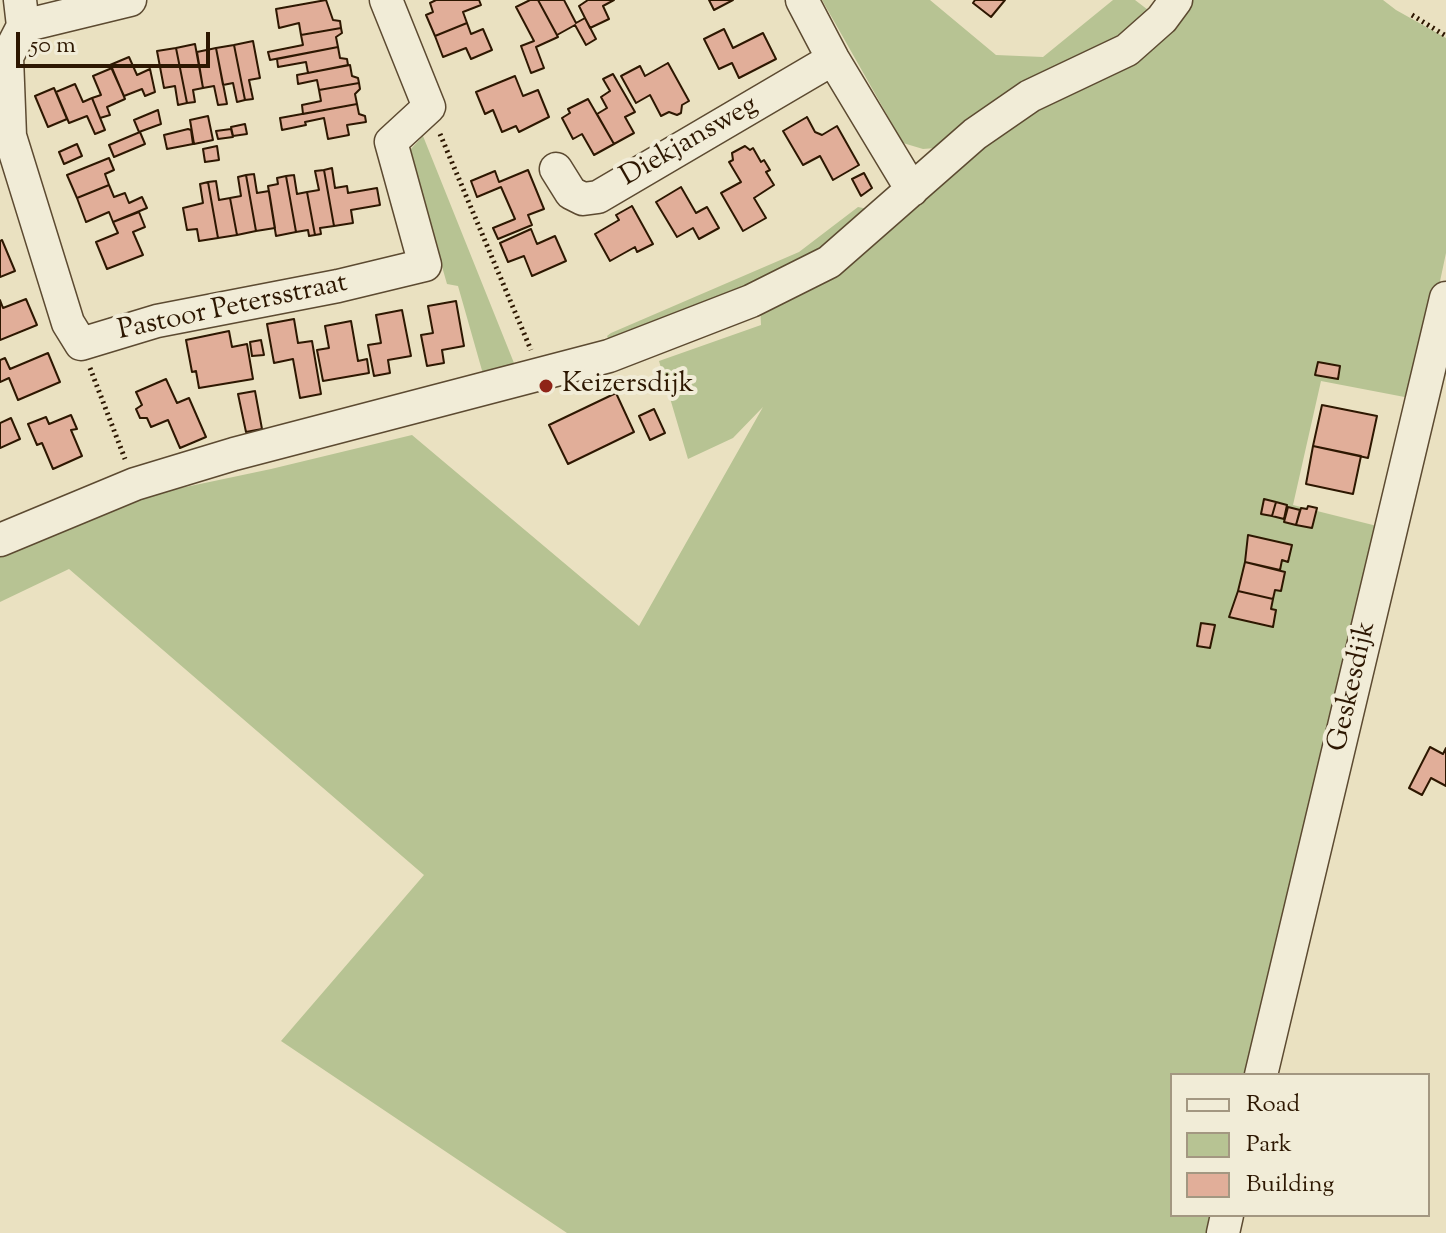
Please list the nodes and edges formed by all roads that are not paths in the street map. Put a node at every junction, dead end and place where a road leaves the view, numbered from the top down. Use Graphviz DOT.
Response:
graph roads {
  1 [pos="130,0"];
  2 [pos="386,0"];
  3 [pos="802,0"];
  4 [pos="1176,0"];
  5 [pos="21,13"];
  6 [pos="833,59"];
  7 [pos="556,169"];
  8 [pos="912,190"];
  9 [pos="1446,298"];
  10 [pos="0,540"];
  11 [pos="1261,1073"];
  1 -- 5 [label="street, Pastoor Petersstraat"];
  2 -- 5 [label="street, Pastoor Petersstraat"];
  3 -- 6 [label="street"];
  4 -- 8 [label="street"];
  6 -- 7 [label="street, Diekjansweg"];
  6 -- 8 [label="street"];
  8 -- 10 [label="street"];
  9 -- 11 [label="street, Geskesdijk"];
}
